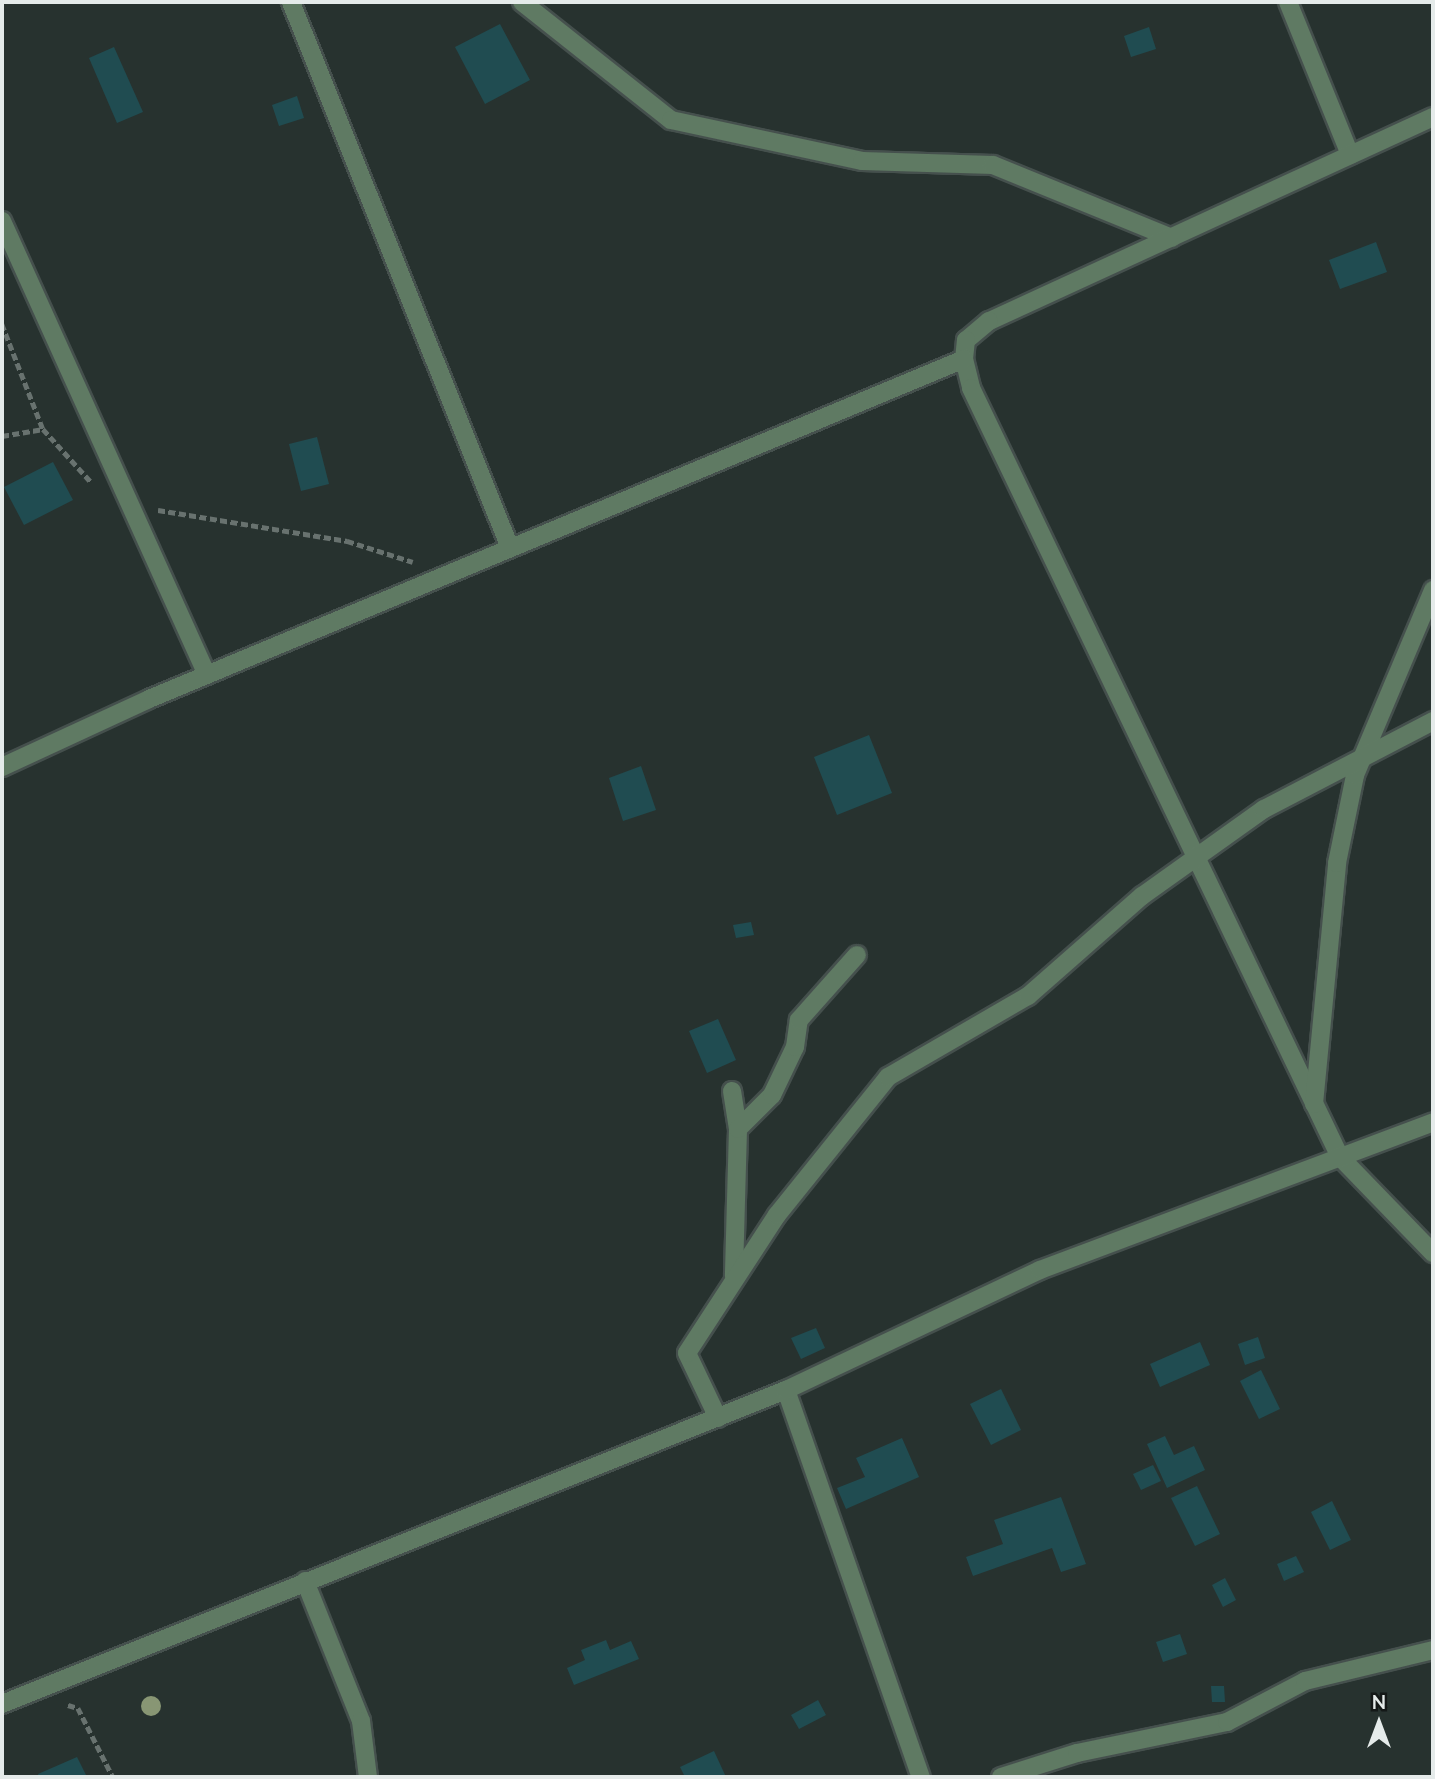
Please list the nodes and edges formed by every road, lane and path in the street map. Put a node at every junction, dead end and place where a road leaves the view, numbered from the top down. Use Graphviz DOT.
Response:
graph roads {
  1 [pos="291,2"];
  2 [pos="522,2"];
  3 [pos="1288,2"];
  4 [pos="1433,117"];
  5 [pos="1350,155"];
  6 [pos="2,221"];
  7 [pos="1172,238"];
  8 [pos="2,324"];
  9 [pos="964,359"];
  10 [pos="43,429"];
  11 [pos="2,436"];
  12 [pos="132,506"];
  13 [pos="510,548"];
  14 [pos="443,576"];
  15 [pos="1433,590"];
  16 [pos="207,675"];
  17 [pos="1433,721"];
  18 [pos="1363,757"];
  19 [pos="2,767"];
  20 [pos="1196,858"];
  21 [pos="857,956"];
  22 [pos="732,1091"];
  23 [pos="1314,1104"];
  24 [pos="1433,1122"];
  25 [pos="738,1129"];
  26 [pos="1340,1157"];
  27 [pos="1433,1253"];
  28 [pos="734,1276"];
  29 [pos="786,1390"];
  30 [pos="718,1418"];
  31 [pos="305,1581"];
  32 [pos="1433,1650"];
  33 [pos="30,1692"];
  34 [pos="2,1704"];
  35 [pos="113,1777"];
  36 [pos="368,1777"];
  37 [pos="921,1777"];
  38 [pos="1001,1777"];
  1 -- 13 [label="street"];
  2 -- 7 [label="street"];
  3 -- 5 [label="street"];
  4 -- 5 [label="street"];
  5 -- 7 [label="street"];
  6 -- 12 [label="street"];
  7 -- 9 [label="street"];
  8 -- 10 [label="path"];
  9 -- 13 [label="street"];
  9 -- 20 [label="street"];
  10 -- 11 [label="path"];
  10 -- 12 [label="path"];
  12 -- 14 [label="path"];
  12 -- 16 [label="street"];
  13 -- 14 [label="street"];
  14 -- 16 [label="street"];
  15 -- 18 [label="street"];
  16 -- 19 [label="street"];
  17 -- 18 [label="street"];
  18 -- 20 [label="street"];
  18 -- 23 [label="street"];
  20 -- 23 [label="street"];
  20 -- 28 [label="street"];
  21 -- 25 [label="street"];
  22 -- 25 [label="street"];
  23 -- 26 [label="street"];
  24 -- 26 [label="street"];
  25 -- 28 [label="street"];
  26 -- 27 [label="street"];
  26 -- 29 [label="street"];
  28 -- 30 [label="street"];
  29 -- 30 [label="street"];
  29 -- 37 [label="street"];
  30 -- 31 [label="street"];
  31 -- 33 [label="street"];
  31 -- 36 [label="street"];
  32 -- 38 [label="street"];
  33 -- 34 [label="street"];
  33 -- 35 [label="path"];
}
